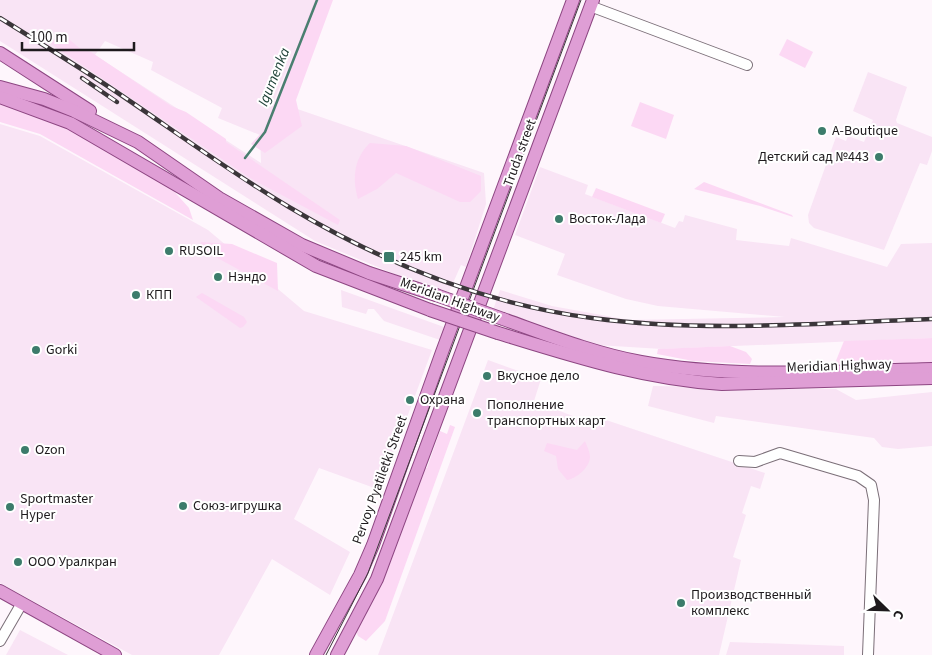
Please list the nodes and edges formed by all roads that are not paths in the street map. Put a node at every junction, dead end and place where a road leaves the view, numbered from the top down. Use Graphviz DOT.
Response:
graph roads {
  1 [pos="574,0"];
  2 [pos="592,3"];
  3 [pos="0,53"];
  4 [pos="747,65"];
  5 [pos="0,87"];
  6 [pos="0,97"];
  7 [pos="138,142"];
  8 [pos="458,310"];
  9 [pos="932,369"];
  10 [pos="932,378"];
  11 [pos="739,460"];
  12 [pos="0,591"];
  13 [pos="22,603"];
  14 [pos="0,641"];
  15 [pos="115,655"];
  16 [pos="316,655"];
  17 [pos="337,655"];
  18 [pos="868,655"];
  1 -- 8 [label="main road, Truda street"];
  2 -- 4 [label="street"];
  2 -- 17 [label="main road, Truda street"];
  3 -- 7 [label="main road"];
  5 -- 7 [label="main road, Meridian Highway"];
  6 -- 10 [label="main road, Meridian Highway, bridge"];
  7 -- 9 [label="main road, Meridian Highway, bridge"];
  8 -- 16 [label="main road, Pervoy Pyatiletki Street"];
  11 -- 18 [label="street"];
  12 -- 13 [label="main road"];
  13 -- 14 [label="street"];
  13 -- 15 [label="main road"];
}
